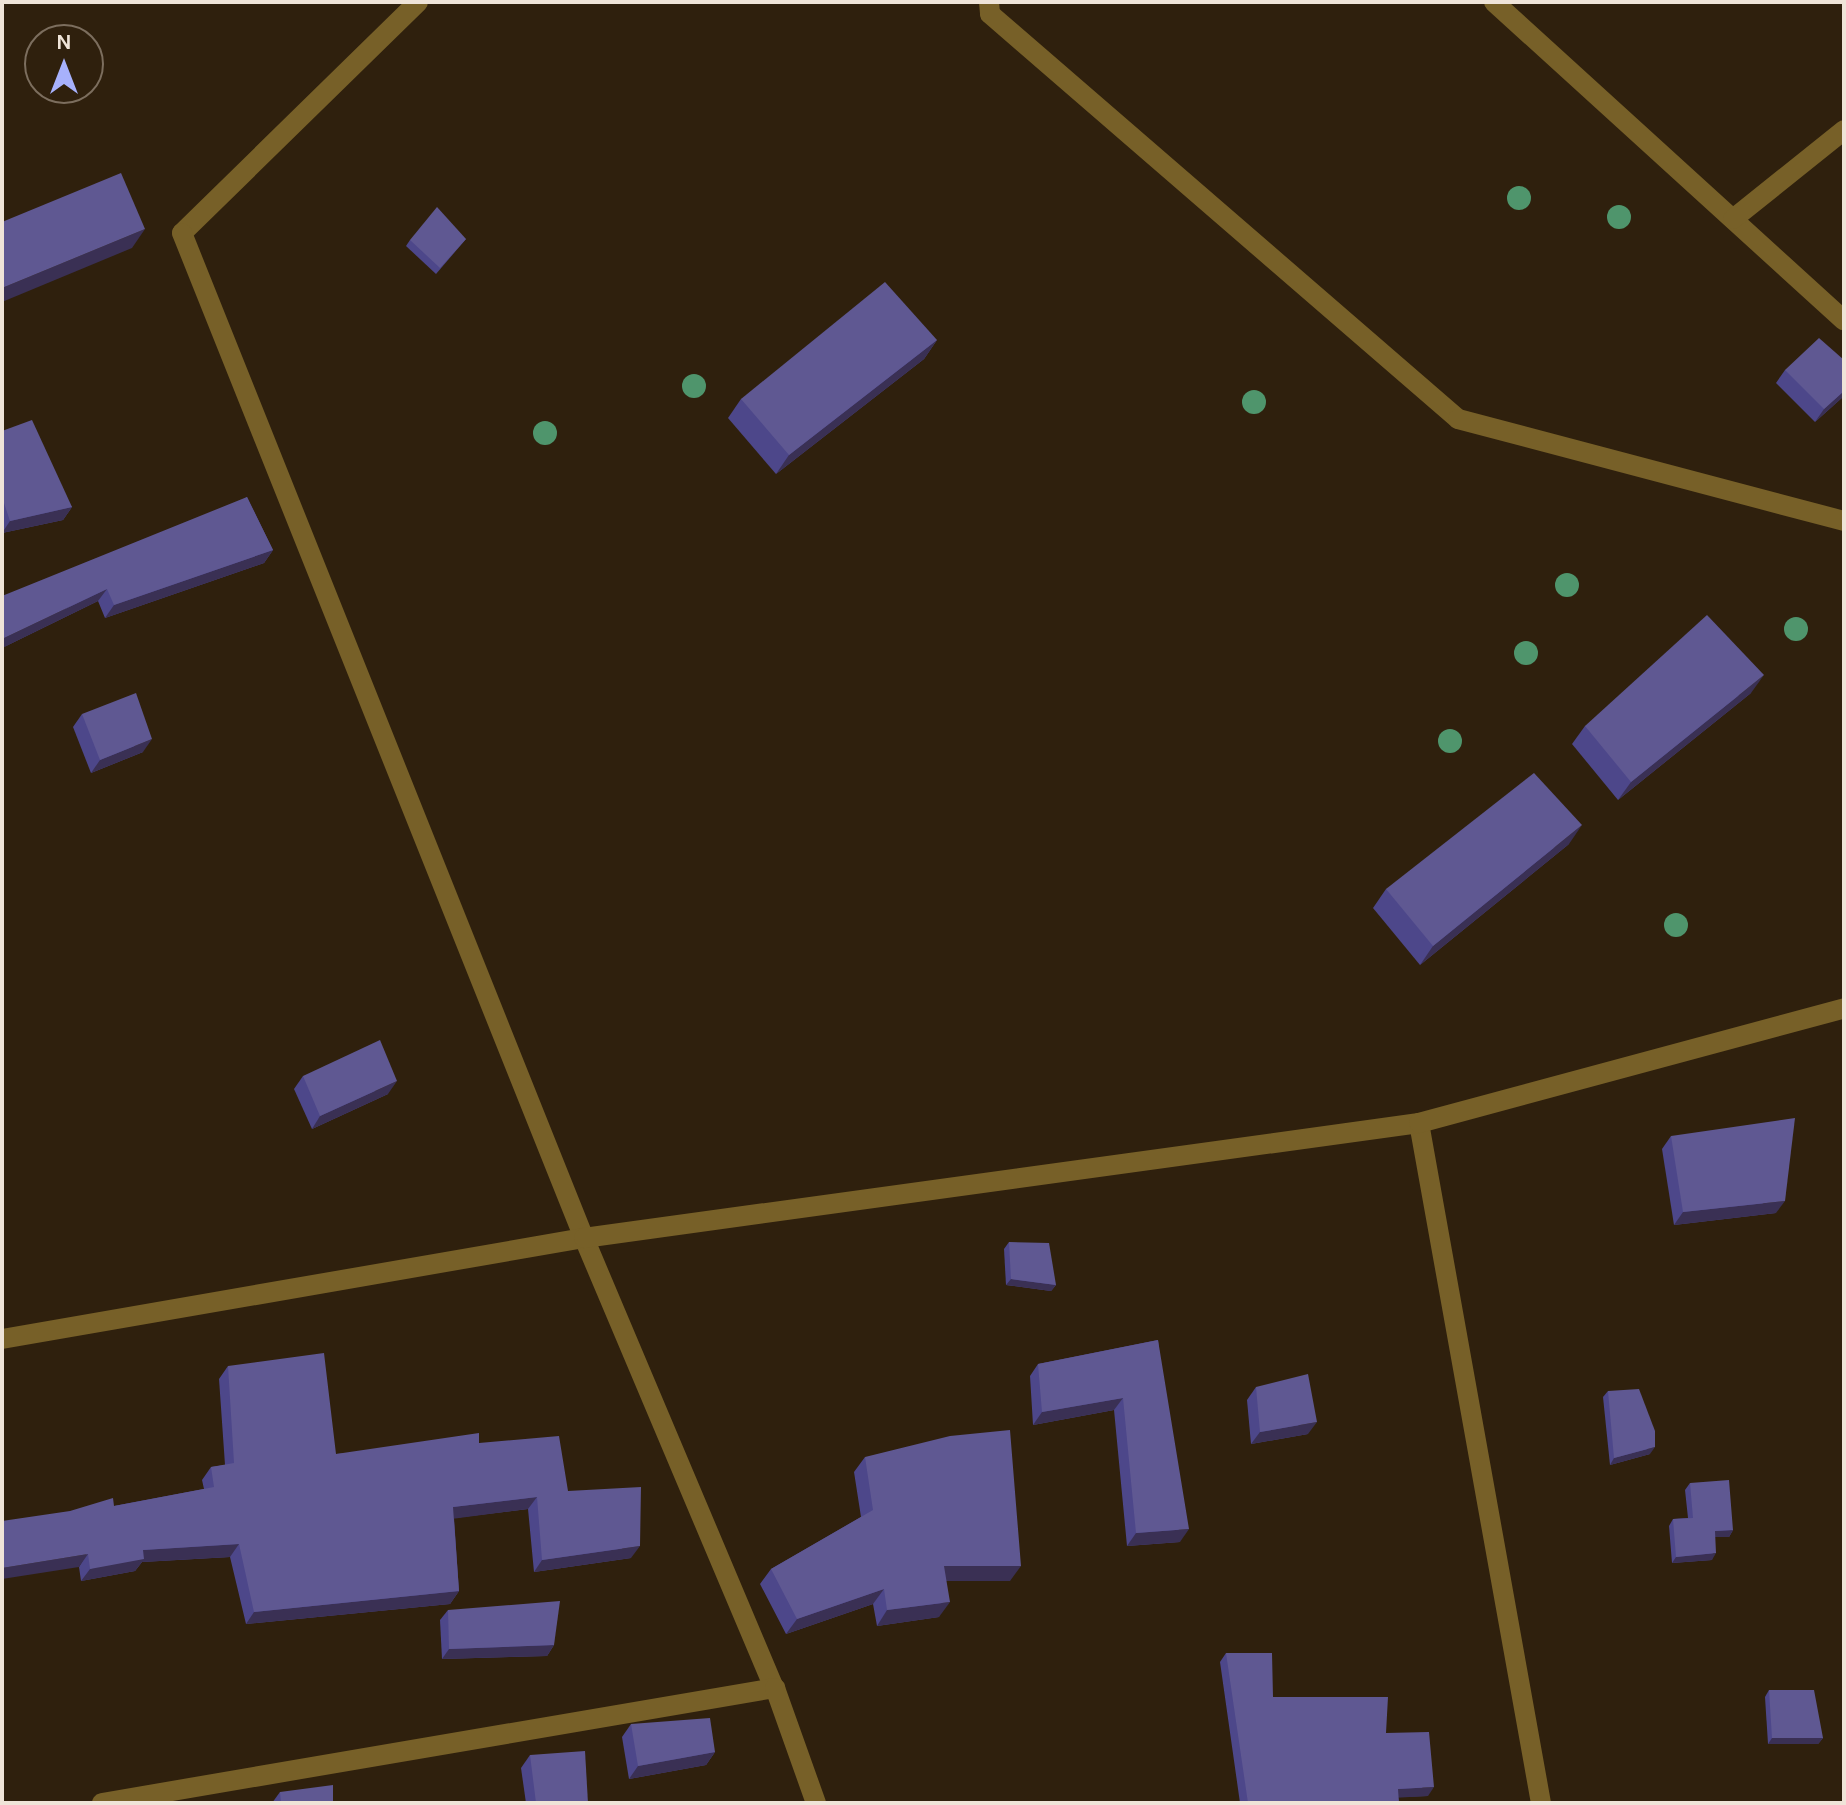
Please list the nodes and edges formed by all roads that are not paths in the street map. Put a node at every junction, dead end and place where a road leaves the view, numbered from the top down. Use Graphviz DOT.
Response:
graph roads {
  1 [pos="418,2"];
  2 [pos="989,2"];
  3 [pos="1494,2"];
  4 [pos="1844,130"];
  5 [pos="1733,219"];
  6 [pos="1844,320"];
  7 [pos="1844,521"];
  8 [pos="1844,1008"];
  9 [pos="1419,1123"];
  10 [pos="584,1238"];
  11 [pos="2,1339"];
  12 [pos="774,1688"];
  13 [pos="102,1803"];
  14 [pos="816,1803"];
  15 [pos="1541,1803"];
  1 -- 10 [label="street"];
  2 -- 7 [label="street"];
  3 -- 5 [label="street"];
  4 -- 5 [label="street"];
  5 -- 6 [label="street"];
  8 -- 9 [label="street"];
  9 -- 10 [label="street"];
  9 -- 15 [label="street"];
  10 -- 11 [label="street"];
  10 -- 12 [label="street"];
  12 -- 13 [label="street"];
  12 -- 14 [label="street"];
}
